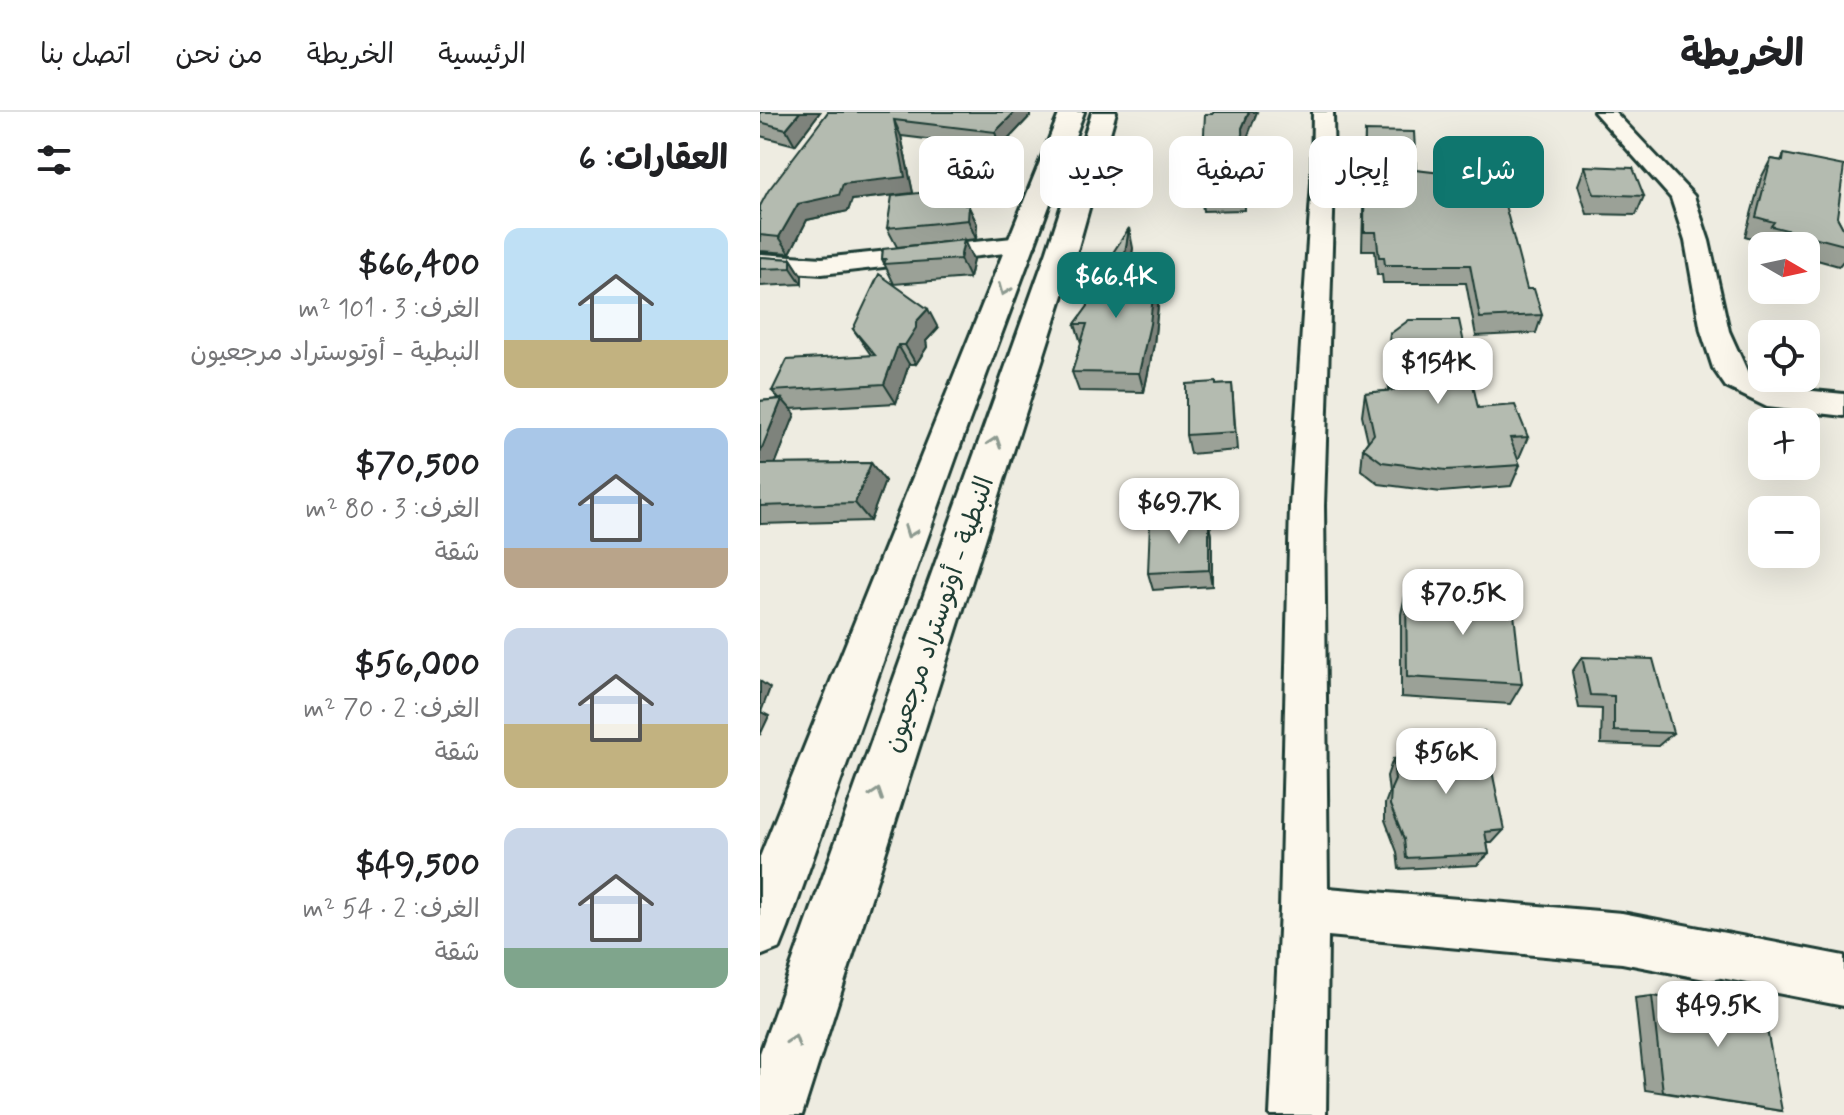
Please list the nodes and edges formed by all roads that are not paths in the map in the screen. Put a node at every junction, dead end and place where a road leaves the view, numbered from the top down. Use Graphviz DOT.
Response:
graph roads {
  1 [pos="1072,112"];
  2 [pos="1104,112"];
  3 [pos="1323,112"];
  4 [pos="1604,112"];
  5 [pos="1022,245"];
  6 [pos="760,262"];
  7 [pos="1844,405"];
  8 [pos="1304,910"];
  9 [pos="760,928"];
  10 [pos="1844,981"];
  11 [pos="770,1115"];
  12 [pos="1298,1115"];
  1 -- 5 [label="highway, النبطية - أوتوستراد مرجعيون"];
  11 -- 2 [label="highway, النبطية - أوتوستراد مرجعيون, one-way"];
  3 -- 8 [label="street"];
  4 -- 7 [label="street"];
  5 -- 6 [label="street"];
  5 -- 9 [label="highway, النبطية - أوتوستراد مرجعيون, one-way"];
  8 -- 10 [label="street"];
  8 -- 12 [label="street"];
}
